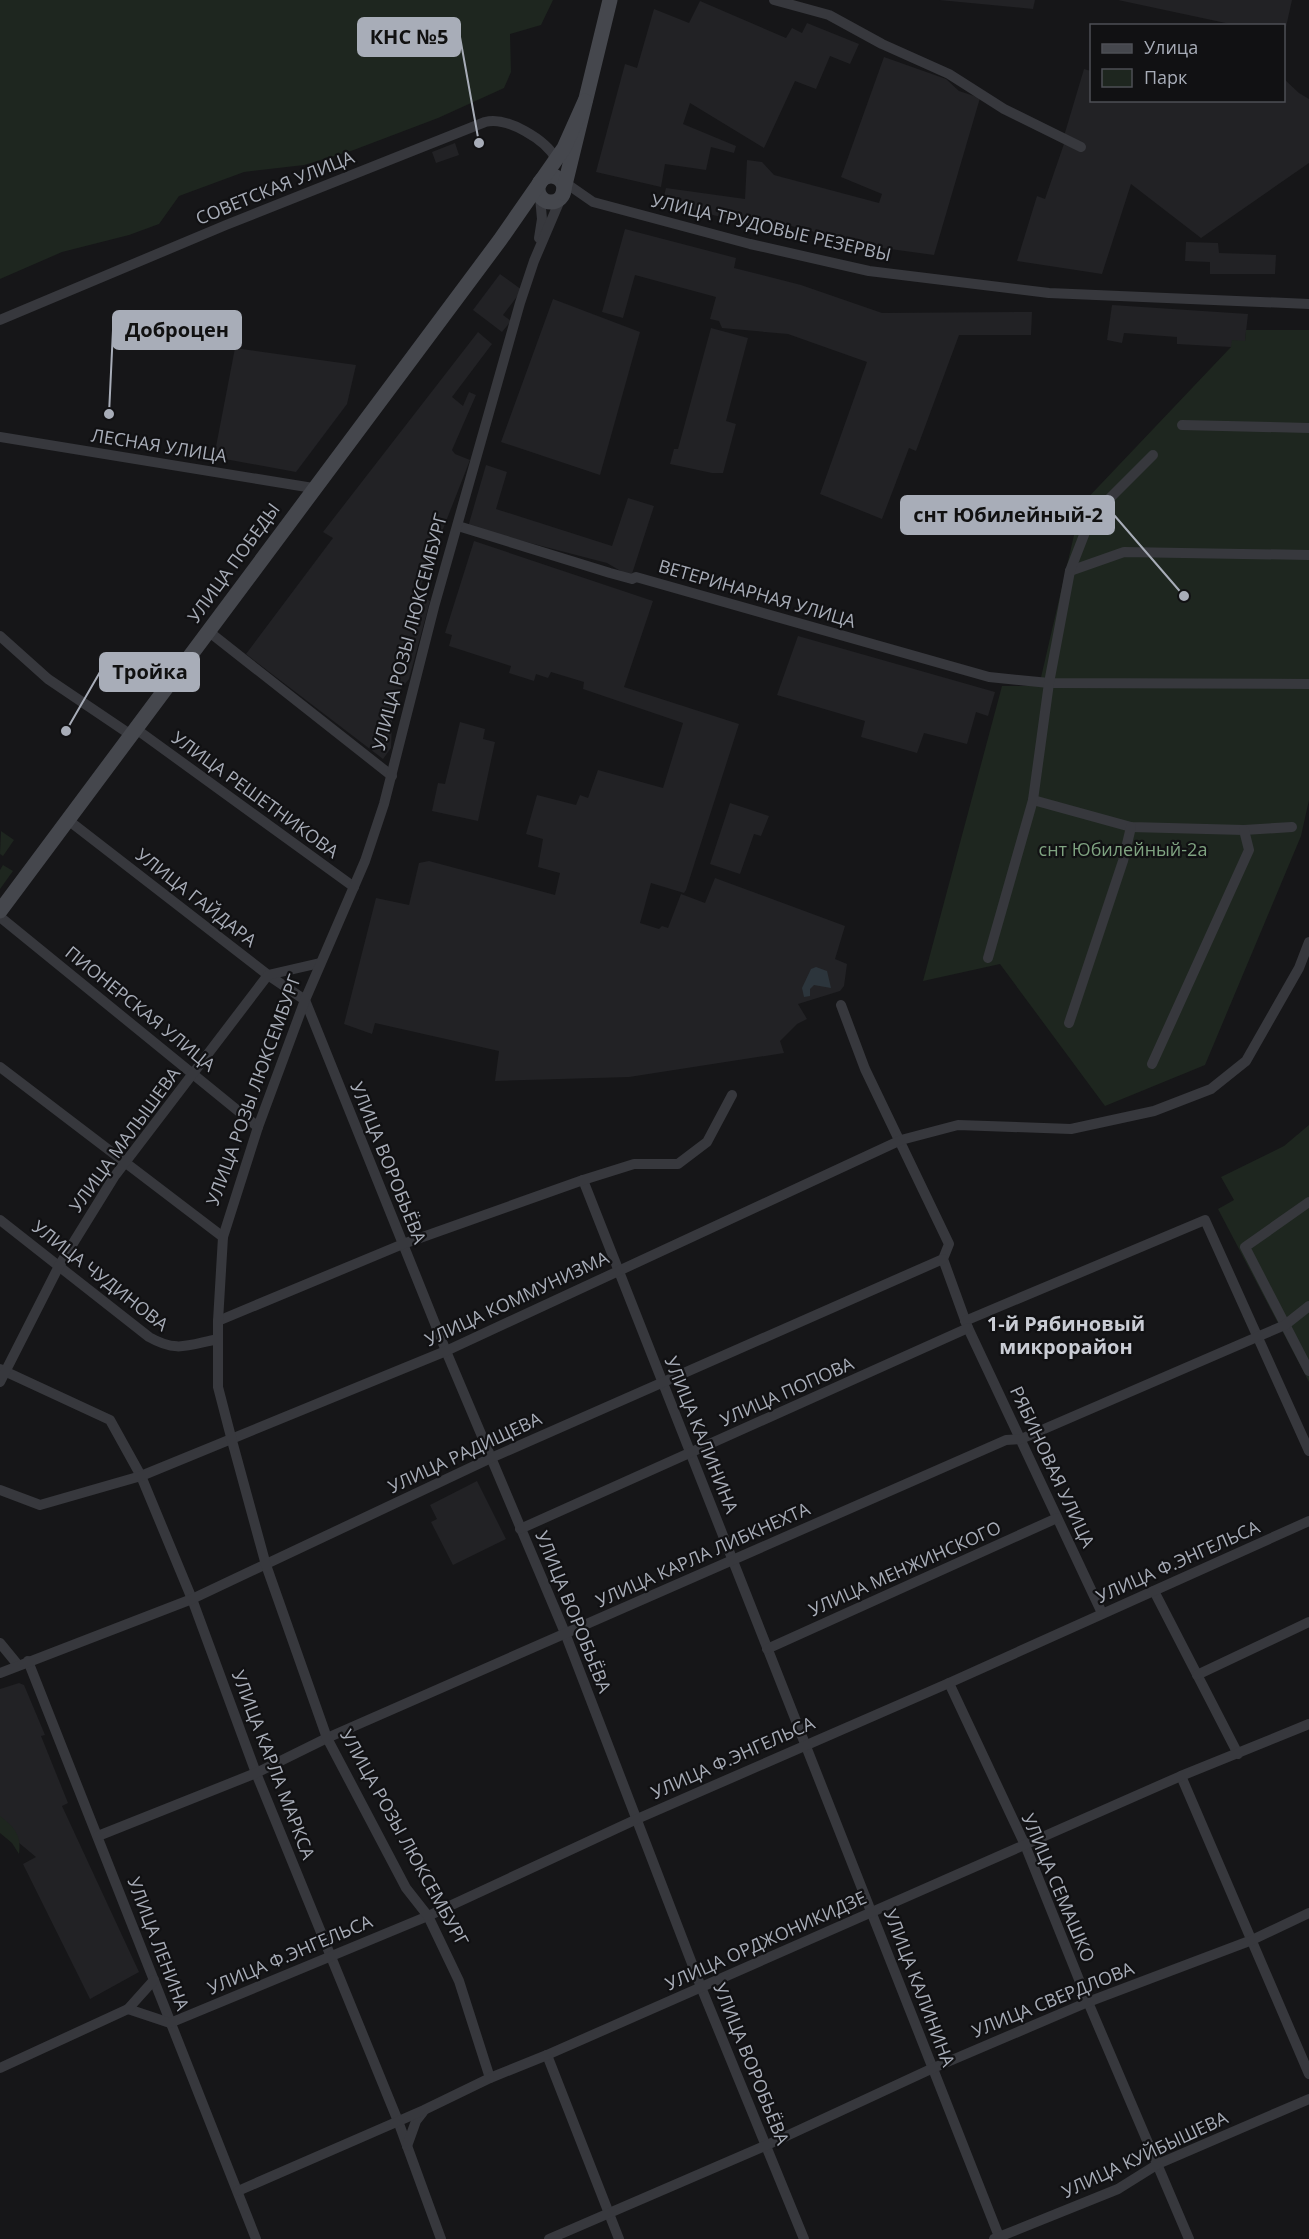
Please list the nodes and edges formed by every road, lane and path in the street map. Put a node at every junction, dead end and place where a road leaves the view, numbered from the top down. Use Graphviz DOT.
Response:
graph roads {
  1 [pos="610,0"];
  2 [pos="774,0"];
  3 [pos="585,101"];
  4 [pos="572,134"];
  5 [pos="540,142"];
  6 [pos="1081,147"];
  7 [pos="556,159"];
  8 [pos="540,180"];
  9 [pos="555,194"];
  10 [pos="593,202"];
  11 [pos="500,240"];
  12 [pos="534,261"];
  13 [pos="1309,304"];
  14 [pos="0,320"];
  15 [pos="1182,425"];
  16 [pos="1309,428"];
  17 [pos="0,437"];
  18 [pos="1153,455"];
  19 [pos="313,488"];
  20 [pos="458,526"];
  21 [pos="1309,555"];
  22 [pos="1070,572"];
  23 [pos="208,631"];
  24 [pos="0,636"];
  25 [pos="1049,683"];
  26 [pos="1309,684"];
  27 [pos="134,732"];
  28 [pos="392,776"];
  29 [pos="1033,800"];
  30 [pos="68,820"];
  31 [pos="1131,827"];
  32 [pos="1292,827"];
  33 [pos="1245,830"];
  34 [pos="354,887"];
  35 [pos="0,911"];
  36 [pos="0,918"];
  37 [pos="1309,942"];
  38 [pos="988,957"];
  39 [pos="320,963"];
  40 [pos="268,975"];
  41 [pos="305,1000"];
  42 [pos="841,1005"];
  43 [pos="1069,1023"];
  44 [pos="1152,1064"];
  45 [pos="0,1067"];
  46 [pos="193,1073"];
  47 [pos="732,1095"];
  48 [pos="258,1127"];
  49 [pos="900,1140"];
  50 [pos="125,1164"];
  51 [pos="583,1180"];
  52 [pos="1309,1202"];
  53 [pos="0,1220"];
  54 [pos="223,1237"];
  55 [pos="403,1244"];
  56 [pos="943,1259"];
  57 [pos="59,1266"];
  58 [pos="618,1271"];
  59 [pos="1309,1306"];
  60 [pos="218,1321"];
  61 [pos="967,1324"];
  62 [pos="1285,1325"];
  63 [pos="1257,1337"];
  64 [pos="218,1339"];
  65 [pos="447,1351"];
  66 [pos="1309,1371"];
  67 [pos="1,1374"];
  68 [pos="662,1382"];
  69 [pos="231,1437"];
  70 [pos="1021,1438"];
  71 [pos="1309,1451"];
  72 [pos="691,1454"];
  73 [pos="491,1458"];
  74 [pos="141,1476"];
  75 [pos="0,1490"];
  76 [pos="1057,1518"];
  77 [pos="1309,1521"];
  78 [pos="520,1528"];
  79 [pos="734,1560"];
  80 [pos="266,1565"];
  81 [pos="1154,1591"];
  82 [pos="192,1599"];
  83 [pos="1102,1613"];
  84 [pos="1309,1622"];
  85 [pos="565,1634"];
  86 [pos="0,1643"];
  87 [pos="767,1650"];
  88 [pos="23,1663"];
  89 [pos="0,1673"];
  90 [pos="1197,1675"];
  91 [pos="949,1683"];
  92 [pos="1309,1724"];
  93 [pos="327,1738"];
  94 [pos="804,1744"];
  95 [pos="1238,1754"];
  96 [pos="256,1773"];
  97 [pos="1181,1776"];
  98 [pos="637,1819"];
  99 [pos="98,1836"];
  100 [pos="1025,1845"];
  101 [pos="872,1912"];
  102 [pos="1309,1913"];
  103 [pos="428,1916"];
  104 [pos="1252,1940"];
  105 [pos="332,1954"];
  106 [pos="154,1980"];
  107 [pos="701,1987"];
  108 [pos="1088,2002"];
  109 [pos="128,2009"];
  110 [pos="170,2023"];
  111 [pos="547,2055"];
  112 [pos="0,2068"];
  113 [pos="931,2069"];
  114 [pos="1309,2074"];
  115 [pos="490,2078"];
  116 [pos="1309,2099"];
  117 [pos="424,2110"];
  118 [pos="398,2121"];
  119 [pos="767,2145"];
  120 [pos="406,2147"];
  121 [pos="1158,2164"];
  122 [pos="238,2191"];
  123 [pos="608,2212"];
  124 [pos="998,2238"];
  125 [pos="256,2239"];
  126 [pos="441,2239"];
  127 [pos="549,2239"];
  128 [pos="619,2239"];
  129 [pos="804,2239"];
  130 [pos="1189,2239"];
  1 -- 3 [label="street, УЛИЦА РОЗЫ ЛЮКСЕМБУРГ"];
  2 -- 6 [label="street"];
  3 -- 4 [label="street, УЛИЦА РОЗЫ ЛЮКСЕМБУРГ"];
  3 -- 9 [label="street, УЛИЦА РОЗЫ ЛЮКСЕМБУРГ"];
  4 -- 5 [label="street"];
  4 -- 7 [label="street, УЛИЦА РОЗЫ ЛЮКСЕМБУРГ"];
  5 -- 7 [label="street, СОВЕТСКАЯ УЛИЦА"];
  5 -- 14 [label="street, СОВЕТСКАЯ УЛИЦА"];
  7 -- 8 [label="street, УЛИЦА РОЗЫ ЛЮКСЕМБУРГ"];
  8 -- 9 [label="street"];
  8 -- 11 [label="street, УЛИЦА ПОБЕДЫ"];
  9 -- 10 [label="street, УЛИЦА ТРУДОВЫЕ РЕЗЕРВЫ"];
  9 -- 10 [label="street"];
  9 -- 11 [label="street, УЛИЦА ПОБЕДЫ"];
  9 -- 12 [label="street, УЛИЦА РОЗЫ ЛЮКСЕМБУРГ"];
  9 -- 12 [label="street"];
  10 -- 13 [label="street, УЛИЦА ТРУДОВЫЕ РЕЗЕРВЫ"];
  11 -- 19 [label="street, УЛИЦА ПОБЕДЫ"];
  12 -- 20 [label="street, УЛИЦА РОЗЫ ЛЮКСЕМБУРГ"];
  15 -- 16 [label="street"];
  17 -- 19 [label="street, ЛЕСНАЯ УЛИЦА"];
  18 -- 22 [label="street"];
  19 -- 23 [label="street, УЛИЦА ПОБЕДЫ"];
  20 -- 25 [label="street, ВЕТЕРИНАРНАЯ УЛИЦА"];
  20 -- 28 [label="street, УЛИЦА РОЗЫ ЛЮКСЕМБУРГ"];
  21 -- 22 [label="street"];
  22 -- 25 [label="street"];
  23 -- 27 [label="street, УЛИЦА ПОБЕДЫ"];
  23 -- 28 [label="street"];
  24 -- 27 [label="street"];
  25 -- 26 [label="street, ВЕТЕРИНАРНАЯ УЛИЦА"];
  25 -- 29 [label="street"];
  27 -- 30 [label="street, УЛИЦА ПОБЕДЫ"];
  27 -- 34 [label="street, УЛИЦА РЕШЕТНИКОВА"];
  28 -- 34 [label="street, УЛИЦА РОЗЫ ЛЮКСЕМБУРГ"];
  29 -- 31 [label="street"];
  29 -- 38 [label="street"];
  30 -- 35 [label="street, УЛИЦА ПОБЕДЫ"];
  30 -- 40 [label="street, УЛИЦА ГАЙДАРА"];
  31 -- 33 [label="street"];
  31 -- 43 [label="street"];
  32 -- 33 [label="street"];
  33 -- 44 [label="street"];
  34 -- 39 [label="street, УЛИЦА РОЗЫ ЛЮКСЕМБУРГ"];
  36 -- 46 [label="street, ПИОНЕРСКАЯ УЛИЦА"];
  37 -- 49 [label="street, УЛИЦА КОММУНИЗМА"];
  39 -- 40 [label="street"];
  39 -- 41 [label="street, УЛИЦА РОЗЫ ЛЮКСЕМБУРГ"];
  40 -- 41 [label="street, УЛИЦА ГАЙДАРА"];
  40 -- 46 [label="street, УЛИЦА МАЛЫШЕВА"];
  41 -- 48 [label="street, УЛИЦА РОЗЫ ЛЮКСЕМБУРГ"];
  41 -- 55 [label="street, УЛИЦА ВОРОБЬЁВА"];
  42 -- 49 [label="street, РЯБИНОВАЯ УЛИЦА"];
  45 -- 50 [label="street"];
  46 -- 48 [label="street, ПИОНЕРСКАЯ УЛИЦА"];
  46 -- 50 [label="street, УЛИЦА МАЛЫШЕВА"];
  47 -- 51 [label="street"];
  48 -- 54 [label="street, УЛИЦА РОЗЫ ЛЮКСЕМБУРГ"];
  49 -- 56 [label="street, РЯБИНОВАЯ УЛИЦА"];
  49 -- 58 [label="street, УЛИЦА КОММУНИЗМА"];
  50 -- 54 [label="street"];
  50 -- 57 [label="street, УЛИЦА МАЛЫШЕВА"];
  51 -- 55 [label="street"];
  51 -- 58 [label="street, УЛИЦА КАЛИНИНА"];
  52 -- 62 [label="street"];
  53 -- 57 [label="street, УЛИЦА ЧУДИНОВА"];
  54 -- 60 [label="street, УЛИЦА РОЗЫ ЛЮКСЕМБУРГ"];
  55 -- 60 [label="street"];
  55 -- 65 [label="street, УЛИЦА ВОРОБЬЁВА"];
  56 -- 61 [label="street, РЯБИНОВАЯ УЛИЦА"];
  56 -- 68 [label="street, УЛИЦА РАДИЩЕВА"];
  57 -- 64 [label="street, УЛИЦА ЧУДИНОВА"];
  57 -- 67 [label="street, УЛИЦА МАЛЫШЕВА"];
  58 -- 65 [label="street, УЛИЦА КОММУНИЗМА"];
  58 -- 68 [label="street, УЛИЦА КАЛИНИНА"];
  59 -- 62 [label="street, УЛИЦА КАРЛА ЛИБКНЕХТА"];
  60 -- 64 [label="street, УЛИЦА РОЗЫ ЛЮКСЕМБУРГ"];
  61 -- 63 [label="street, УЛИЦА ПОПОВА"];
  61 -- 70 [label="street, РЯБИНОВАЯ УЛИЦА"];
  61 -- 72 [label="street, УЛИЦА ПОПОВА"];
  62 -- 63 [label="street, УЛИЦА КАРЛА ЛИБКНЕХТА"];
  62 -- 66 [label="street"];
  63 -- 70 [label="street, УЛИЦА КАРЛА ЛИБКНЕХТА"];
  63 -- 71 [label="street"];
  64 -- 69 [label="street, УЛИЦА РОЗЫ ЛЮКСЕМБУРГ"];
  65 -- 69 [label="street, УЛИЦА КОММУНИЗМА"];
  65 -- 73 [label="street, УЛИЦА ВОРОБЬЁВА"];
  67 -- 74 [label="street, УЛИЦА КАРЛА МАРКСА"];
  68 -- 72 [label="street, УЛИЦА КАЛИНИНА"];
  68 -- 73 [label="street, УЛИЦА РАДИЩЕВА"];
  69 -- 74 [label="street, УЛИЦА КОММУНИЗМА"];
  69 -- 80 [label="street, УЛИЦА РОЗЫ ЛЮКСЕМБУРГ"];
  70 -- 76 [label="street, РЯБИНОВАЯ УЛИЦА"];
  70 -- 79 [label="street, УЛИЦА КАРЛА ЛИБКНЕХТА"];
  72 -- 78 [label="street, УЛИЦА ПОПОВА"];
  72 -- 79 [label="street, УЛИЦА КАЛИНИНА"];
  73 -- 78 [label="street, УЛИЦА ВОРОБЬЁВА"];
  73 -- 80 [label="street, УЛИЦА РАДИЩЕВА"];
  74 -- 75 [label="street, УЛИЦА КОММУНИЗМА"];
  74 -- 82 [label="street, УЛИЦА КАРЛА МАРКСА"];
  76 -- 83 [label="street, РЯБИНОВАЯ УЛИЦА"];
  76 -- 87 [label="street, УЛИЦА МЕНЖИНСКОГО"];
  77 -- 81 [label="street, УЛИЦА Ф.ЭНГЕЛЬСА"];
  78 -- 85 [label="street, УЛИЦА ВОРОБЬЁВА"];
  79 -- 85 [label="street, УЛИЦА КАРЛА ЛИБКНЕХТА"];
  79 -- 87 [label="street, УЛИЦА КАЛИНИНА"];
  80 -- 82 [label="street, УЛИЦА РАДИЩЕВА"];
  80 -- 93 [label="street, УЛИЦА РОЗЫ ЛЮКСЕМБУРГ"];
  81 -- 83 [label="street, УЛИЦА Ф.ЭНГЕЛЬСА"];
  81 -- 90 [label="street"];
  82 -- 88 [label="street, УЛИЦА РАДИЩЕВА"];
  82 -- 96 [label="street, УЛИЦА КАРЛА МАРКСА"];
  83 -- 91 [label="street, УЛИЦА Ф.ЭНГЕЛЬСА"];
  84 -- 90 [label="street"];
  85 -- 93 [label="street, УЛИЦА КАРЛА ЛИБКНЕХТА"];
  85 -- 98 [label="street, УЛИЦА ВОРОБЬЁВА"];
  86 -- 88 [label="street"];
  87 -- 94 [label="street, УЛИЦА КАЛИНИНА"];
  88 -- 89 [label="street, УЛИЦА РАДИЩЕВА"];
  88 -- 99 [label="street, УЛИЦА ЛЕНИНА"];
  90 -- 95 [label="street"];
  91 -- 94 [label="street, УЛИЦА Ф.ЭНГЕЛЬСА"];
  91 -- 100 [label="street, УЛИЦА СЕМАШКО"];
  92 -- 95 [label="street, УЛИЦА ОРДЖОНИКИДЗЕ"];
  93 -- 96 [label="street, УЛИЦА КАРЛА ЛИБКНЕХТА"];
  93 -- 103 [label="street, УЛИЦА РОЗЫ ЛЮКСЕМБУРГ"];
  94 -- 98 [label="street, УЛИЦА Ф.ЭНГЕЛЬСА"];
  94 -- 101 [label="street, УЛИЦА КАЛИНИНА"];
  95 -- 97 [label="street, УЛИЦА ОРДЖОНИКИДЗЕ"];
  96 -- 99 [label="street, УЛИЦА КАРЛА ЛИБКНЕХТА"];
  96 -- 105 [label="street, УЛИЦА КАРЛА МАРКСА"];
  97 -- 100 [label="street, УЛИЦА ОРДЖОНИКИДЗЕ"];
  97 -- 104 [label="street"];
  98 -- 103 [label="street, УЛИЦА Ф.ЭНГЕЛЬСА"];
  98 -- 107 [label="street, УЛИЦА ВОРОБЬЁВА"];
  99 -- 106 [label="street, УЛИЦА ЛЕНИНА"];
  100 -- 101 [label="street, УЛИЦА ОРДЖОНИКИДЗЕ"];
  100 -- 108 [label="street, УЛИЦА СЕМАШКО"];
  101 -- 107 [label="street, УЛИЦА ОРДЖОНИКИДЗЕ"];
  101 -- 113 [label="street, УЛИЦА КАЛИНИНА"];
  102 -- 104 [label="street, УЛИЦА СВЕРДЛОВА"];
  103 -- 105 [label="street, УЛИЦА Ф.ЭНГЕЛЬСА"];
  103 -- 115 [label="street, УЛИЦА РОЗЫ ЛЮКСЕМБУРГ"];
  104 -- 108 [label="street, УЛИЦА СВЕРДЛОВА"];
  104 -- 114 [label="street"];
  105 -- 110 [label="street, УЛИЦА Ф.ЭНГЕЛЬСА"];
  105 -- 118 [label="street, УЛИЦА КАРЛА МАРКСА"];
  106 -- 109 [label="street"];
  106 -- 110 [label="street, УЛИЦА ЛЕНИНА"];
  107 -- 111 [label="street, УЛИЦА ОРДЖОНИКИДЗЕ"];
  107 -- 119 [label="street, УЛИЦА ВОРОБЬЁВА"];
  108 -- 113 [label="street, УЛИЦА СВЕРДЛОВА"];
  108 -- 121 [label="street, УЛИЦА СЕМАШКО"];
  109 -- 110 [label="street"];
  109 -- 112 [label="street"];
  110 -- 122 [label="street, УЛИЦА ЛЕНИНА"];
  111 -- 115 [label="street, УЛИЦА ОРДЖОНИКИДЗЕ"];
  111 -- 123 [label="street"];
  113 -- 119 [label="street, УЛИЦА СВЕРДЛОВА"];
  113 -- 124 [label="street, УЛИЦА КАЛИНИНА"];
  115 -- 117 [label="street, УЛИЦА ОРДЖОНИКИДЗЕ"];
  116 -- 121 [label="street, УЛИЦА КУЙБЫШЕВА"];
  117 -- 118 [label="street, УЛИЦА ОРДЖОНИКИДЗЕ"];
  117 -- 120 [label="street"];
  118 -- 120 [label="street, УЛИЦА КАРЛА МАРКСА"];
  118 -- 122 [label="street, УЛИЦА ОРДЖОНИКИДЗЕ"];
  119 -- 123 [label="street, УЛИЦА СВЕРДЛОВА"];
  119 -- 129 [label="street, УЛИЦА ВОРОБЬЁВА"];
  120 -- 126 [label="street, УЛИЦА КАРЛА МАРКСА"];
  121 -- 124 [label="street, УЛИЦА КУЙБЫШЕВА"];
  121 -- 130 [label="street, УЛИЦА СЕМАШКО"];
  122 -- 125 [label="street, УЛИЦА ЛЕНИНА"];
  123 -- 127 [label="street, УЛИЦА СВЕРДЛОВА"];
  123 -- 128 [label="street"];
}
